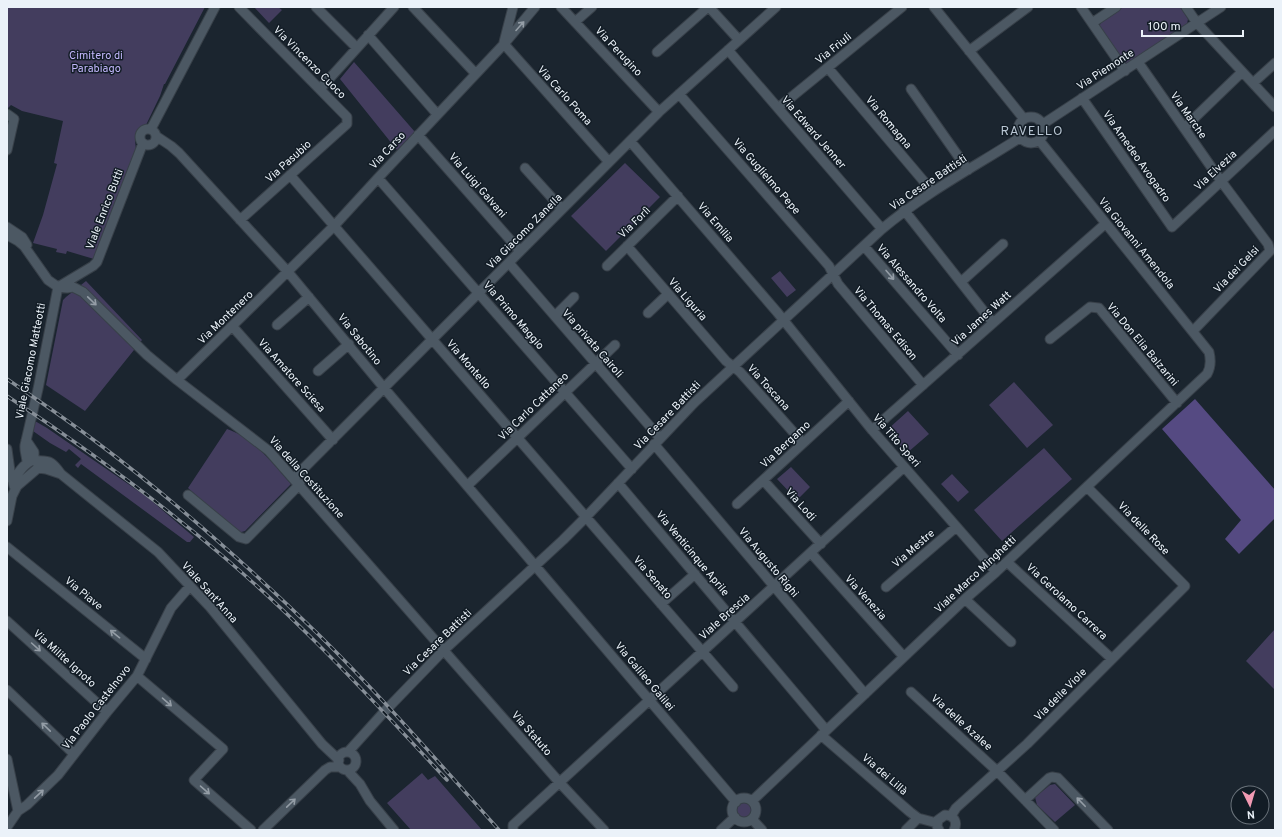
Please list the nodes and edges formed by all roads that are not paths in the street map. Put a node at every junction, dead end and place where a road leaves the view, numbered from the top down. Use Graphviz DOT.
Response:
graph roads {
  1 [pos="215,7"];
  2 [pos="239,7"];
  3 [pos="316,7"];
  4 [pos="413,7"];
  5 [pos="514,7"];
  6 [pos="535,7"];
  7 [pos="561,7"];
  8 [pos="592,7"];
  9 [pos="708,7"];
  10 [pos="776,7"];
  11 [pos="902,7"];
  12 [pos="934,7"];
  13 [pos="1028,7"];
  14 [pos="1081,7"];
  15 [pos="1116,7"];
  16 [pos="1186,7"];
  17 [pos="1221,7"];
  18 [pos="390,8"];
  19 [pos="575,22"];
  20 [pos="1092,23"];
  21 [pos="1197,23"];
  22 [pos="368,35"];
  23 [pos="739,40"];
  24 [pos="504,44"];
  25 [pos="357,48"];
  26 [pos="728,50"];
  27 [pos="969,51"];
  28 [pos="657,52"];
  29 [pos="1138,62"];
  30 [pos="1275,63"];
  31 [pos="828,68"];
  32 [pos="1125,71"];
  33 [pos="1242,72"];
  34 [pos="475,73"];
  35 [pos="1253,83"];
  36 [pos="320,89"];
  37 [pos="911,89"];
  38 [pos="679,94"];
  39 [pos="1082,98"];
  40 [pos="1275,107"];
  41 [pos="778,108"];
  42 [pos="659,112"];
  43 [pos="437,114"];
  44 [pos="10,117"];
  45 [pos="346,117"];
  46 [pos="1024,119"];
  47 [pos="1043,124"];
  48 [pos="1184,128"];
  49 [pos="1275,131"];
  50 [pos="153,133"];
  51 [pos="418,135"];
  52 [pos="1021,137"];
  53 [pos="1039,140"];
  54 [pos="630,141"];
  55 [pos="143,143"];
  56 [pos="7,150"];
  57 [pos="609,162"];
  58 [pos="525,168"];
  59 [pos="968,170"];
  60 [pos="290,175"];
  61 [pos="378,178"];
  62 [pos="1221,181"];
  63 [pos="932,191"];
  64 [pos="678,196"];
  65 [pos="562,209"];
  66 [pos="904,210"];
  67 [pos="240,220"];
  68 [pos="1105,224"];
  69 [pos="334,226"];
  70 [pos="7,227"];
  71 [pos="1172,227"];
  72 [pos="882,229"];
  73 [pos="7,235"];
  74 [pos="1003,244"];
  75 [pos="627,246"];
  76 [pos="864,246"];
  77 [pos="520,252"];
  78 [pos="31,255"];
  79 [pos="509,263"];
  80 [pos="607,266"];
  81 [pos="288,272"];
  82 [pos="834,275"];
  83 [pos="961,282"];
  84 [pos="58,287"];
  85 [pos="479,293"];
  86 [pos="668,294"];
  87 [pos="309,297"];
  88 [pos="574,297"];
  89 [pos="648,313"];
  90 [pos="555,316"];
  91 [pos="784,320"];
  92 [pos="993,323"];
  93 [pos="233,326"];
  94 [pos="277,326"];
  95 [pos="1193,331"];
  96 [pos="1050,339"];
  97 [pos="432,340"];
  98 [pos="349,344"];
  99 [pos="615,345"];
  100 [pos="958,355"];
  101 [pos="595,363"];
  102 [pos="1210,363"];
  103 [pos="733,366"];
  104 [pos="318,371"];
  105 [pos="177,380"];
  106 [pos="923,385"];
  107 [pos="384,388"];
  108 [pos="565,392"];
  109 [pos="848,401"];
  110 [pos="1177,403"];
  111 [pos="872,430"];
  112 [pos="517,437"];
  113 [pos="333,440"];
  114 [pos="657,442"];
  115 [pos="803,443"];
  116 [pos="7,449"];
  117 [pos="34,463"];
  118 [pos="904,467"];
  119 [pos="632,469"];
  120 [pos="763,480"];
  121 [pos="297,481"];
  122 [pos="618,483"];
  123 [pos="14,484"];
  124 [pos="468,485"];
  125 [pos="1087,487"];
  126 [pos="188,495"];
  127 [pos="7,497"];
  128 [pos="737,504"];
  129 [pos="586,517"];
  130 [pos="7,521"];
  131 [pos="956,527"];
  132 [pos="821,544"];
  133 [pos="7,547"];
  134 [pos="811,553"];
  135 [pos="1006,562"];
  136 [pos="536,565"];
  137 [pos="996,572"];
  138 [pos="695,574"];
  139 [pos="190,586"];
  140 [pos="774,586"];
  141 [pos="1185,586"];
  142 [pos="886,587"];
  143 [pos="965,600"];
  144 [pos="661,604"];
  145 [pos="7,621"];
  146 [pos="735,622"];
  147 [pos="1011,642"];
  148 [pos="443,651"];
  149 [pos="702,652"];
  150 [pos="904,657"];
  151 [pos="146,659"];
  152 [pos="1112,659"];
  153 [pos="138,676"];
  154 [pos="733,688"];
  155 [pos="7,690"];
  156 [pos="910,692"];
  157 [pos="865,694"];
  158 [pos="650,700"];
  159 [pos="107,712"];
  160 [pos="824,733"];
  161 [pos="322,744"];
  162 [pos="74,754"];
  163 [pos="351,757"];
  164 [pos="7,759"];
  165 [pos="342,766"];
  166 [pos="997,771"];
  167 [pos="560,783"];
  168 [pos="360,784"];
  169 [pos="1025,800"];
  170 [pos="752,801"];
  171 [pos="736,802"];
  172 [pos="18,811"];
  173 [pos="952,816"];
  174 [pos="918,818"];
  175 [pos="752,819"];
  176 [pos="738,823"];
  177 [pos="938,826"];
  178 [pos="7,827"];
  179 [pos="10,830"];
  180 [pos="251,830"];
  181 [pos="263,830"];
  182 [pos="394,830"];
  183 [pos="513,830"];
  184 [pos="604,830"];
  185 [pos="721,830"];
  186 [pos="762,830"];
  187 [pos="906,830"];
  188 [pos="954,830"];
  189 [pos="1054,830"];
  190 [pos="1108,830"];
  1 -- 50 [label="street"];
  2 -- 36 [label="street, Via Vincenzo Cuoco"];
  3 -- 25 [label="street"];
  4 -- 34 [label="street"];
  5 -- 24 [label="street, Via Carso"];
  24 -- 6 [label="street, Via Carso, one-way"];
  7 -- 19 [label="street, Via Perugino"];
  8 -- 19 [label="street"];
  9 -- 23 [label="street"];
  9 -- 28 [label="street"];
  10 -- 23 [label="street, Via Giacomo Zanella"];
  11 -- 31 [label="street, Via Friuli"];
  12 -- 27 [label="street"];
  13 -- 27 [label="street"];
  14 -- 20 [label="street"];
  15 -- 20 [label="street"];
  16 -- 21 [label="street"];
  17 -- 21 [label="street, Via Piemonte"];
  18 -- 22 [label="street"];
  19 -- 42 [label="street, Via Perugino"];
  20 -- 32 [label="street"];
  21 -- 29 [label="street, Via Piemonte"];
  21 -- 33 [label="street"];
  22 -- 25 [label="street"];
  22 -- 43 [label="street"];
  23 -- 26 [label="street, Via Giacomo Zanella"];
  24 -- 34 [label="street, Via Carso"];
  24 -- 57 [label="street, Via Carlo Poma"];
  25 -- 36 [label="street"];
  26 -- 38 [label="street, Via Giacomo Zanella"];
  26 -- 41 [label="street, Via Edward Jenner"];
  27 -- 46 [label="street"];
  29 -- 32 [label="street, Via Piemonte"];
  29 -- 48 [label="street, Via Marche"];
  30 -- 35 [label="street"];
  31 -- 41 [label="street, Via Friuli"];
  31 -- 63 [label="street, Via Romagna"];
  32 -- 39 [label="street, Via Piemonte"];
  33 -- 35 [label="street"];
  33 -- 48 [label="street"];
  34 -- 43 [label="street, Via Carso"];
  35 -- 40 [label="street"];
  36 -- 45 [label="street, Via Vincenzo Cuoco"];
  37 -- 59 [label="street"];
  38 -- 42 [label="street, Via Giacomo Zanella"];
  38 -- 82 [label="street, Via Guglielmo Pepe"];
  39 -- 47 [label="street, Via Piemonte"];
  39 -- 71 [label="street, Via Amedeo Avogadro"];
  41 -- 72 [label="street, Via Edward Jenner"];
  42 -- 54 [label="street, Via Giacomo Zanella"];
  43 -- 51 [label="street, Via Carso"];
  44 -- 56 [label="street"];
  45 -- 60 [label="street, Via Pasubio"];
  46 -- 47 [label="street"];
  46 -- 52 [label="street"];
  47 -- 53 [label="street"];
  48 -- 62 [label="street, Via Marche"];
  49 -- 62 [label="street, Via Elvezia"];
  50 -- 55 [label="street"];
  50 -- 55 [label="street"];
  50 -- 67 [label="street, Via Sabotino"];
  51 -- 61 [label="street, Via Carso"];
  51 -- 77 [label="street, Via Luigi Galvani"];
  52 -- 53 [label="street"];
  52 -- 59 [label="street, Via Cesare Battisti"];
  53 -- 68 [label="street, Via Giovanni Amendola"];
  54 -- 57 [label="street, Via Giacomo Zanella"];
  54 -- 64 [label="street, Via Emilia"];
  55 -- 84 [label="street, Viale Enrico Butti"];
  57 -- 65 [label="street, Via Giacomo Zanella"];
  58 -- 65 [label="street"];
  59 -- 63 [label="street, Via Cesare Battisti"];
  60 -- 67 [label="street, Via Pasubio"];
  60 -- 69 [label="street, Via Montello"];
  61 -- 69 [label="street, Via Carso"];
  61 -- 85 [label="street, Via Primo Maggio"];
  62 -- 71 [label="street, Via Elvezia"];
  62 -- 95 [label="street, Via dei Gelsi"];
  63 -- 66 [label="street, Via Cesare Battisti"];
  64 -- 75 [label="street, Via Forlì"];
  64 -- 91 [label="street, Via Emilia"];
  65 -- 77 [label="street, Via Giacomo Zanella"];
  66 -- 72 [label="street, Via Cesare Battisti"];
  66 -- 83 [label="street"];
  67 -- 81 [label="street, Via Sabotino"];
  68 -- 92 [label="street, Via James Watt"];
  68 -- 95 [label="street, Via Giovanni Amendola"];
  69 -- 81 [label="street, Via Carso"];
  69 -- 97 [label="street, Via Montello"];
  70 -- 78 [label="street"];
  72 -- 76 [label="street, Via Cesare Battisti"];
  73 -- 78 [label="street"];
  74 -- 83 [label="street"];
  75 -- 80 [label="street, Via Forlì"];
  75 -- 86 [label="street, Via Liguria"];
  76 -- 82 [label="street, Via Cesare Battisti"];
  76 -- 100 [label="street, Via Alessandro Volta, one-way"];
  77 -- 79 [label="street, Via Giacomo Zanella"];
  78 -- 84 [label="street"];
  79 -- 85 [label="street, Via Giacomo Zanella"];
  79 -- 90 [label="street, Via privata Cairoli"];
  81 -- 87 [label="street, Via Sabotino"];
  81 -- 93 [label="street, Via Montenero"];
  82 -- 91 [label="street, Via Cesare Battisti"];
  82 -- 106 [label="street, Via Thomas Edison"];
  83 -- 92 [label="street"];
  84 -- 105 [label="street, Via della Costituzione, one-way"];
  84 -- 117 [label="street, Viale Giacomo Matteotti"];
  85 -- 97 [label="street, Via Giacomo Zanella"];
  85 -- 108 [label="street, Via Primo Maggio"];
  86 -- 89 [label="street"];
  86 -- 103 [label="street, Via Liguria"];
  87 -- 94 [label="street"];
  87 -- 98 [label="street, Via Sabotino"];
  88 -- 90 [label="street"];
  90 -- 101 [label="street, Via privata Cairoli"];
  91 -- 103 [label="street, Via Cesare Battisti"];
  91 -- 109 [label="street, Via Tito Speri"];
  92 -- 100 [label="street, Via James Watt"];
  93 -- 105 [label="street, Via Montenero"];
  93 -- 113 [label="street, Via Amatore Sciesa"];
  95 -- 102 [label="street, Via Giovanni Amendola"];
  96 -- 110 [label="street, Via Don Elia Balzarini"];
  97 -- 107 [label="street, Via Giacomo Zanella"];
  97 -- 112 [label="street, Via Montello"];
  98 -- 104 [label="street"];
  98 -- 107 [label="street, Via Sabotino"];
  99 -- 101 [label="street, Via Carlo Cattaneo"];
  100 -- 106 [label="street, Via James Watt"];
  101 -- 108 [label="street, Via Carlo Cattaneo"];
  101 -- 114 [label="street, Via privata Cairoli"];
  102 -- 110 [label="street, Viale Marco Minghetti"];
  103 -- 114 [label="street, Via Cesare Battisti"];
  103 -- 115 [label="street, Via Toscana"];
  105 -- 121 [label="street, Via della Costituzione"];
  106 -- 111 [label="street, Via James Watt"];
  107 -- 113 [label="street, Via Giacomo Zanella"];
  107 -- 124 [label="street, Via Sabotino"];
  108 -- 112 [label="street, Via Carlo Cattaneo"];
  108 -- 119 [label="street, Via Primo Maggio"];
  109 -- 111 [label="street, Via Tito Speri"];
  109 -- 115 [label="street, Via Bergamo"];
  110 -- 125 [label="street, Viale Marco Minghetti"];
  111 -- 118 [label="street, Via Tito Speri"];
  112 -- 124 [label="street, Via Carlo Cattaneo"];
  112 -- 129 [label="street, Via Montello"];
  113 -- 121 [label="street, Via Giacomo Zanella"];
  114 -- 119 [label="street, Via Cesare Battisti"];
  114 -- 140 [label="street, Via Augusto Righi"];
  115 -- 120 [label="street, Via Bergamo"];
  116 -- 123 [label="street"];
  117 -- 123 [label="street"];
  117 -- 139 [label="street, Viale Sant'Anna"];
  118 -- 131 [label="street, Via Tito Speri"];
  118 -- 132 [label="street, Viale Brescia"];
  119 -- 122 [label="street, Via Cesare Battisti"];
  120 -- 128 [label="street, Via Bergamo"];
  120 -- 132 [label="street, Via Lodi"];
  121 -- 126 [label="street, Via Giacomo Zanella"];
  121 -- 148 [label="street, Via della Costituzione"];
  122 -- 129 [label="street, Via Cesare Battisti"];
  122 -- 138 [label="street, Via Venticinque Aprile"];
  123 -- 127 [label="street"];
  123 -- 130 [label="street"];
  124 -- 136 [label="street, Via Sabotino"];
  125 -- 135 [label="street, Viale Marco Minghetti"];
  125 -- 141 [label="street, Via delle Rose"];
  129 -- 136 [label="street, Via Cesare Battisti"];
  129 -- 144 [label="street, Via Senato"];
  131 -- 137 [label="street, Via Tito Speri"];
  131 -- 142 [label="street, Via Mestre"];
  132 -- 134 [label="street, Viale Brescia"];
  151 -- 133 [label="street, Via Piave, one-way"];
  134 -- 140 [label="street, Viale Brescia"];
  134 -- 150 [label="street, Via Venezia"];
  135 -- 137 [label="street, Viale Marco Minghetti"];
  135 -- 152 [label="street, Via Gerolamo Carrera"];
  136 -- 148 [label="street, Via Cesare Battisti"];
  136 -- 158 [label="street, Via Galileo Galilei"];
  137 -- 143 [label="street, Viale Marco Minghetti"];
  138 -- 144 [label="street"];
  138 -- 146 [label="street, Via Venticinque Aprile"];
  139 -- 151 [label="street, Via Paolo Castelnovo"];
  139 -- 161 [label="street, Viale Sant'Anna"];
  140 -- 146 [label="street, Viale Brescia"];
  140 -- 157 [label="street, Via Augusto Righi"];
  141 -- 152 [label="street, Via delle Viole"];
  143 -- 147 [label="street"];
  143 -- 150 [label="street, Viale Marco Minghetti"];
  144 -- 149 [label="street, Via Senato"];
  145 -- 159 [label="street, Via Milite Ignoto, one-way"];
  146 -- 149 [label="street, Viale Brescia"];
  146 -- 160 [label="street, Via Venticinque Aprile"];
  148 -- 163 [label="street, Via Cesare Battisti"];
  148 -- 167 [label="street, Via Statuto"];
  149 -- 154 [label="street, Via Senato"];
  149 -- 158 [label="street, Viale Brescia"];
  150 -- 157 [label="street, Viale Marco Minghetti"];
  151 -- 153 [label="street, Via Paolo Castelnovo"];
  152 -- 166 [label="street, Via delle Viole"];
  153 -- 159 [label="street, Via Paolo Castelnovo"];
  153 -- 180 [label="street, one-way"];
  162 -- 155 [label="street, one-way"];
  156 -- 166 [label="street, Via delle Azalee"];
  157 -- 160 [label="street, Viale Marco Minghetti"];
  158 -- 167 [label="street, Viale Brescia"];
  158 -- 171 [label="street, Via Galileo Galilei"];
  159 -- 162 [label="street, Via Paolo Castelnovo"];
  160 -- 170 [label="street, Viale Marco Minghetti"];
  160 -- 174 [label="street, Via dei Lillà"];
  161 -- 163 [label="street, Viale Sant'Anna"];
  161 -- 165 [label="street, Viale Sant'Anna"];
  172 -- 162 [label="street, Via Paolo Castelnovo, one-way"];
  163 -- 165 [label="street"];
  163 -- 165 [label="street"];
  163 -- 168 [label="street"];
  164 -- 172 [label="street"];
  165 -- 168 [label="street, Viale Sant'Anna"];
  181 -- 165 [label="street, one-way"];
  166 -- 169 [label="street, Via delle Azalee"];
  166 -- 173 [label="street, Via delle Viole"];
  167 -- 183 [label="street, Viale Brescia"];
  167 -- 184 [label="street, Via Statuto"];
  168 -- 182 [label="street"];
  169 -- 189 [label="street, Via delle Azalee"];
  190 -- 169 [label="street, one-way"];
  170 -- 171 [label="street"];
  170 -- 175 [label="street"];
  171 -- 176 [label="street"];
  172 -- 178 [label="street, Via Paolo Castelnovo"];
  173 -- 177 [label="street"];
  173 -- 188 [label="street"];
  174 -- 177 [label="street, Via dei Lillà"];
  174 -- 187 [label="street"];
  175 -- 176 [label="street"];
  175 -- 186 [label="street"];
  176 -- 185 [label="street"];
  178 -- 179 [label="street"];
}
